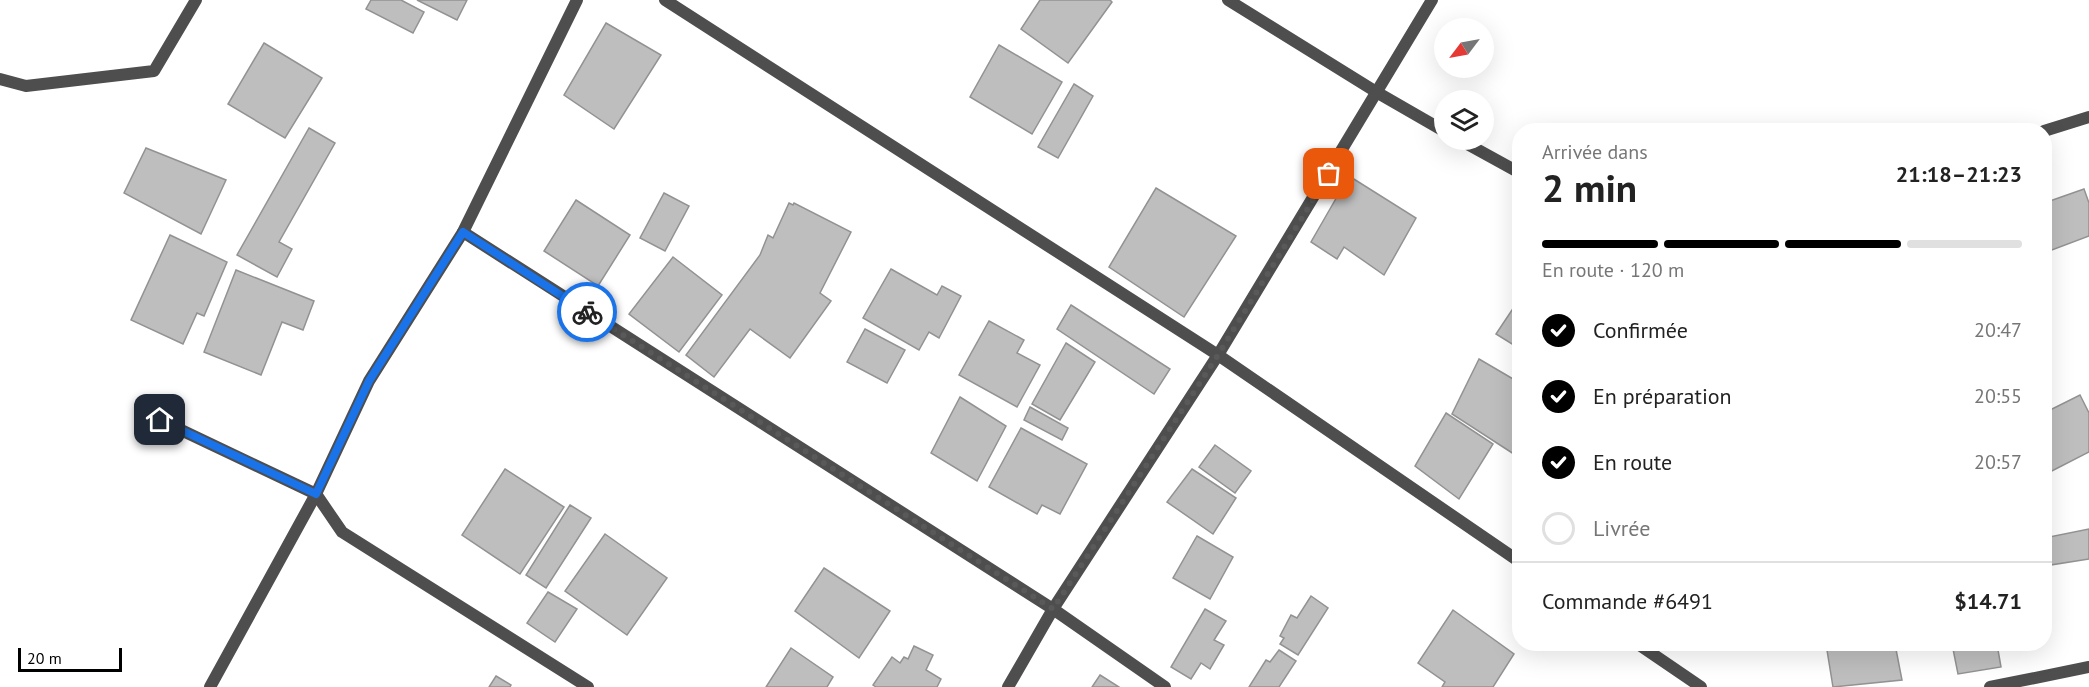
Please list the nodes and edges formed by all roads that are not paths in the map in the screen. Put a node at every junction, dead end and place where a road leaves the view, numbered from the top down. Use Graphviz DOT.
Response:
graph roads {
  1 [pos="196,0"];
  2 [pos="577,0"];
  3 [pos="665,0"];
  4 [pos="1228,0"];
  5 [pos="1432,0"];
  6 [pos="0,79"];
  7 [pos="1378,93"];
  8 [pos="2089,117"];
  9 [pos="1434,124"];
  10 [pos="2052,129"];
  11 [pos="1478,150"];
  12 [pos="1512,169"];
  13 [pos="463,232"];
  14 [pos="1218,355"];
  15 [pos="160,420"];
  16 [pos="316,494"];
  17 [pos="1512,557"];
  18 [pos="1053,609"];
  19 [pos="1648,651"];
  20 [pos="2089,667"];
  21 [pos="210,687"];
  22 [pos="588,687"];
  23 [pos="1008,687"];
  24 [pos="1165,687"];
  25 [pos="1701,687"];
  26 [pos="1989,687"];
  1 -- 6 [label="street"];
  2 -- 13 [label="street"];
  3 -- 14 [label="street"];
  4 -- 7 [label="street"];
  5 -- 7 [label="street"];
  7 -- 9 [label="street"];
  7 -- 14 [label="street"];
  8 -- 10 [label="street"];
  11 -- 12 [label="street"];
  13 -- 16 [label="street"];
  13 -- 18 [label="street"];
  14 -- 17 [label="street"];
  14 -- 18 [label="street"];
  15 -- 16 [label="street"];
  16 -- 21 [label="street"];
  16 -- 22 [label="street"];
  18 -- 23 [label="street"];
  18 -- 24 [label="street"];
  19 -- 25 [label="street"];
  20 -- 26 [label="street"];
}
